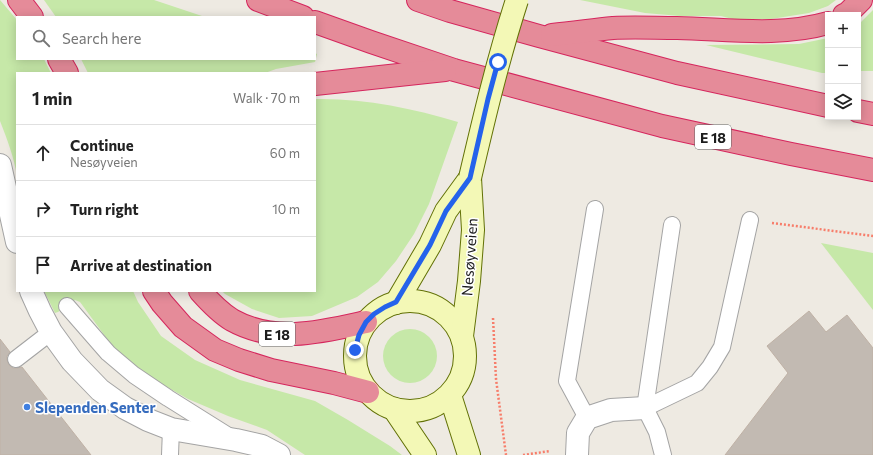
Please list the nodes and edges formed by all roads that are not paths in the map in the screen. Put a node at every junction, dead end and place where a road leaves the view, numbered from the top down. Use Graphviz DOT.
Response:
graph roads {
  1 [pos="19,0"];
  2 [pos="258,0"];
  3 [pos="418,0"];
  4 [pos="518,0"];
  5 [pos="862,0"];
  6 [pos="849,12"];
  7 [pos="31,16"];
  8 [pos="300,16"];
  9 [pos="316,22"];
  10 [pos="825,24"];
  11 [pos="539,36"];
  12 [pos="60,60"];
  13 [pos="454,70"];
  14 [pos="66,72"];
  15 [pos="316,84"];
  16 [pos="825,105"];
  17 [pos="861,112"];
  18 [pos="873,114"];
  19 [pos="0,165"];
  20 [pos="873,170"];
  21 [pos="470,178"];
  22 [pos="595,209"];
  23 [pos="750,220"];
  24 [pos="672,225"];
  25 [pos="16,237"];
  26 [pos="31,292"];
  27 [pos="155,292"];
  28 [pos="201,292"];
  29 [pos="396,302"];
  30 [pos="67,306"];
  31 [pos="80,321"];
  32 [pos="366,322"];
  33 [pos="57,327"];
  34 [pos="462,336"];
  35 [pos="16,359"];
  36 [pos="368,392"];
  37 [pos="450,394"];
  38 [pos="645,408"];
  39 [pos="394,409"];
  40 [pos="587,418"];
  41 [pos="171,429"];
  42 [pos="233,440"];
  43 [pos="170,455"];
  44 [pos="278,455"];
  45 [pos="425,455"];
  46 [pos="469,455"];
  47 [pos="577,455"];
  48 [pos="663,455"];
  1 -- 7 [label="highway"];
  2 -- 8 [label="highway"];
  3 -- 11 [label="highway"];
  4 -- 21 [label="street, Nesøyveien, bridge"];
  5 -- 6 [label="highway"];
  9 -- 13 [label="highway, E 18"];
  10 -- 11 [label="highway"];
  11 -- 16 [label="highway"];
  12 -- 14 [label="highway"];
  13 -- 15 [label="highway, E 18"];
  13 -- 20 [label="highway, E 18"];
  17 -- 18 [label="highway"];
  19 -- 25 [label="street"];
  21 -- 29 [label="street, Nesøyveien"];
  21 -- 34 [label="street, Nesøyveien"];
  22 -- 40 [label="lane"];
  23 -- 38 [label="lane"];
  24 -- 38 [label="lane"];
  26 -- 33 [label="street"];
  27 -- 36 [label="highway, E 18"];
  28 -- 32 [label="highway, E 18"];
  29 -- 32 [label="street"];
  29 -- 34 [label="street"];
  30 -- 31 [label="lane"];
  31 -- 33 [label="lane"];
  31 -- 42 [label="lane"];
  32 -- 36 [label="street"];
  33 -- 35 [label="lane"];
  33 -- 41 [label="street"];
  34 -- 37 [label="street"];
  36 -- 39 [label="street"];
  37 -- 39 [label="street"];
  37 -- 46 [label="street"];
  38 -- 40 [label="street"];
  38 -- 48 [label="lane"];
  39 -- 45 [label="street"];
  40 -- 47 [label="street"];
  41 -- 42 [label="street"];
  41 -- 43 [label="lane"];
  42 -- 44 [label="street"];
}
